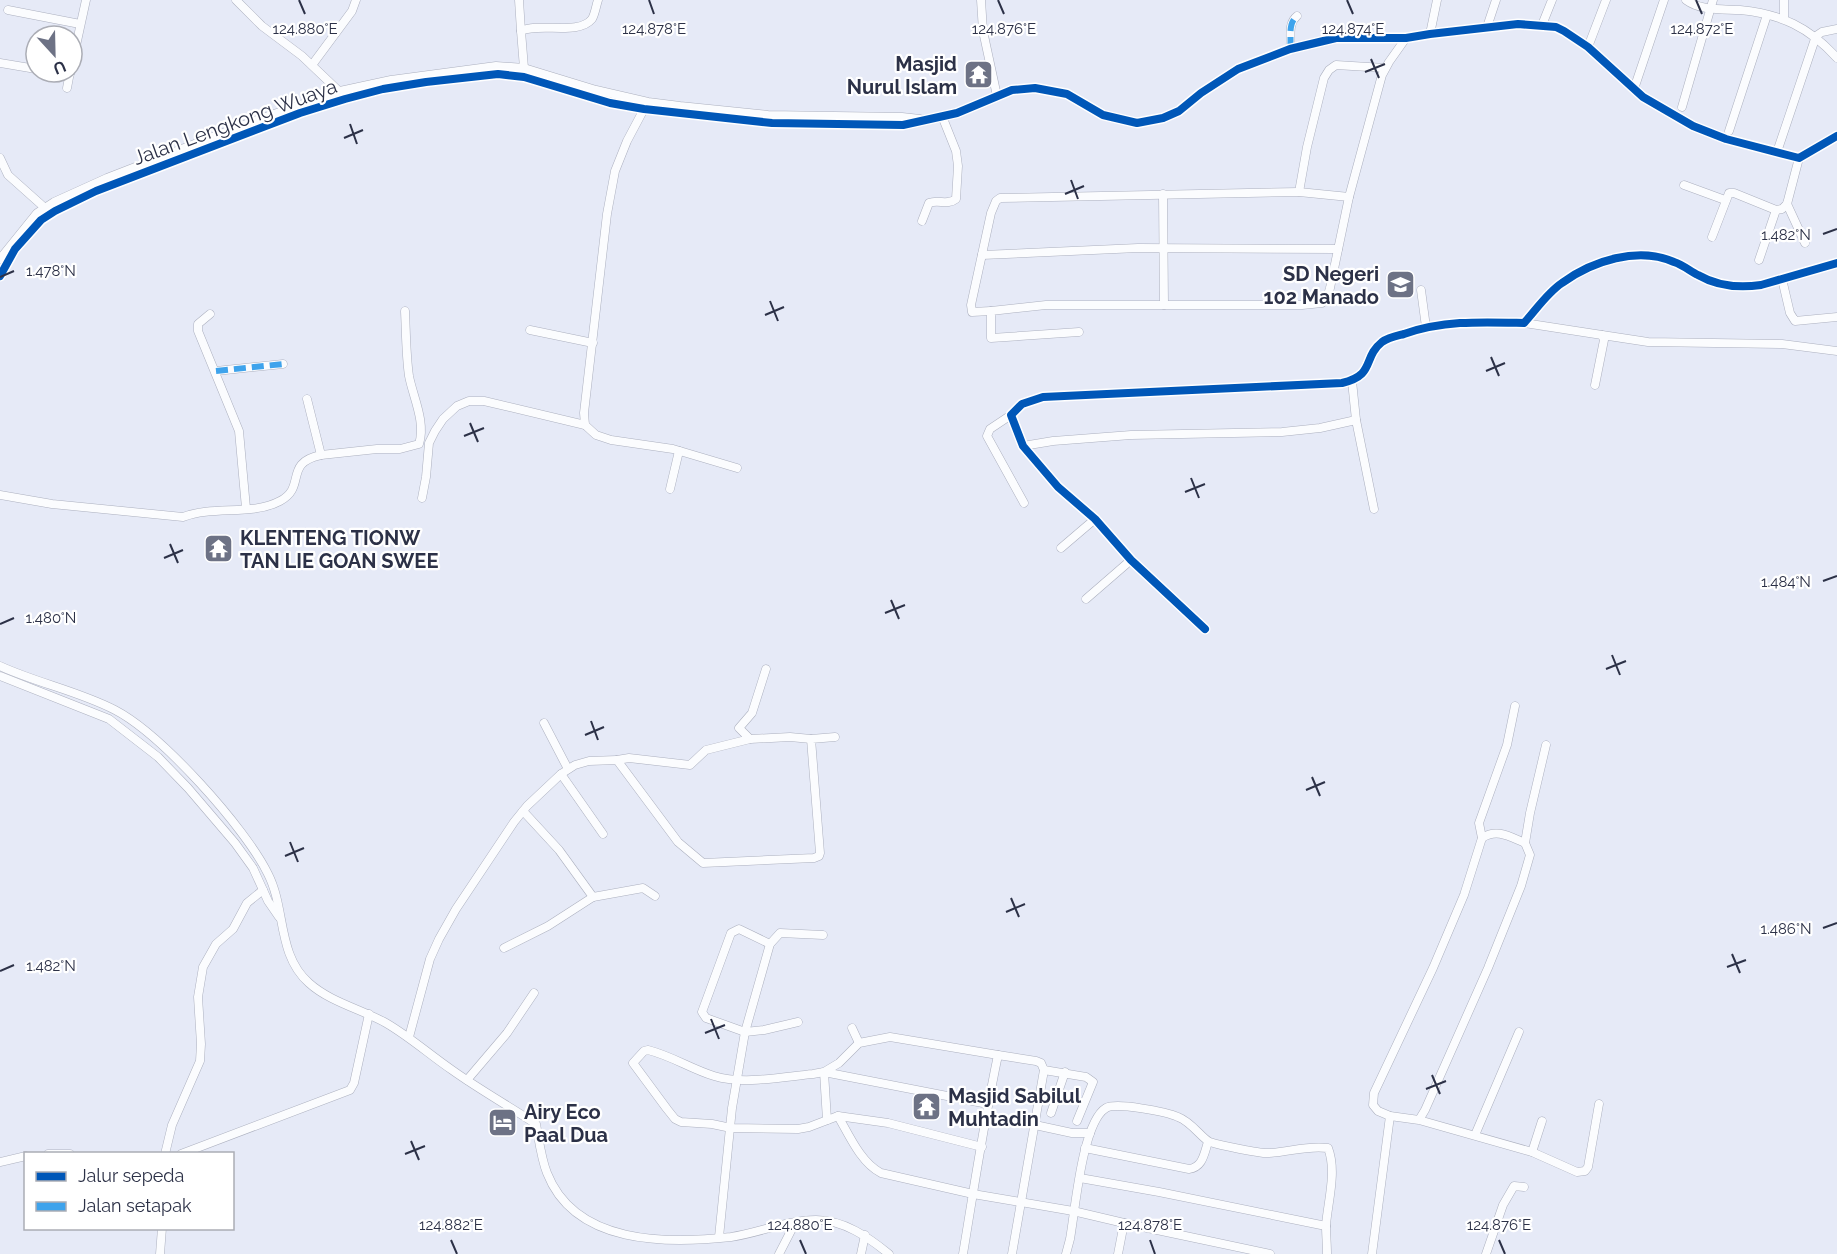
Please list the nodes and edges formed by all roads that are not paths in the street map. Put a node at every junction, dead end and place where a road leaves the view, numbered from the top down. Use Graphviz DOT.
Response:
graph roads {
  1 [pos="86,0"];
  2 [pos="236,0"];
  3 [pos="519,0"];
  4 [pos="598,0"];
  5 [pos="981,0"];
  6 [pos="1437,0"];
  7 [pos="1496,0"];
  8 [pos="1552,0"];
  9 [pos="1606,0"];
  10 [pos="1664,0"];
  11 [pos="1686,0"];
  12 [pos="1784,0"];
  13 [pos="359,1"];
  14 [pos="1712,4"];
  15 [pos="8,10"];
  16 [pos="1767,15"];
  17 [pos="1297,16"];
  18 [pos="1784,19"];
  19 [pos="80,24"];
  20 [pos="1542,26"];
  21 [pos="1487,27"];
  22 [pos="1837,29"];
  23 [pos="521,31"];
  24 [pos="1430,34"];
  25 [pos="1816,36"];
  26 [pos="1406,38"];
  27 [pos="1588,46"];
  28 [pos="1290,49"];
  29 [pos="1837,58"];
  30 [pos="0,63"];
  31 [pos="312,65"];
  32 [pos="24,67"];
  33 [pos="524,68"];
  34 [pos="1385,68"];
  35 [pos="68,84"];
  36 [pos="67,88"];
  37 [pos="1634,89"];
  38 [pos="343,95"];
  39 [pos="997,96"];
  40 [pos="1682,107"];
  41 [pos="645,109"];
  42 [pos="942,116"];
  43 [pos="921,120"];
  44 [pos="1729,131"];
  45 [pos="1837,136"];
  46 [pos="1777,152"];
  47 [pos="0,158"];
  48 [pos="1799,158"];
  49 [pos="4,177"];
  50 [pos="1684,185"];
  51 [pos="1299,192"];
  52 [pos="1163,194"];
  53 [pos="1349,197"];
  54 [pos="1725,200"];
  55 [pos="1786,204"];
  56 [pos="45,208"];
  57 [pos="1776,210"];
  58 [pos="922,221"];
  59 [pos="1712,237"];
  60 [pos="1805,243"];
  61 [pos="1165,248"];
  62 [pos="1338,249"];
  63 [pos="982,255"];
  64 [pos="0,259"];
  65 [pos="1759,260"];
  66 [pos="1837,263"];
  67 [pos="0,276"];
  68 [pos="1782,279"];
  69 [pos="1422,290"];
  70 [pos="1164,305"];
  71 [pos="405,311"];
  72 [pos="991,311"];
  73 [pos="210,314"];
  74 [pos="1837,317"];
  75 [pos="1524,323"];
  76 [pos="1426,327"];
  77 [pos="530,330"];
  78 [pos="1079,332"];
  79 [pos="1602,335"];
  80 [pos="593,343"];
  81 [pos="1837,351"];
  82 [pos="283,364"];
  83 [pos="216,371"];
  84 [pos="1353,381"];
  85 [pos="1595,385"];
  86 [pos="307,399"];
  87 [pos="1011,415"];
  88 [pos="1356,420"];
  89 [pos="585,425"];
  90 [pos="1023,446"];
  91 [pos="680,451"];
  92 [pos="321,455"];
  93 [pos="737,468"];
  94 [pos="670,489"];
  95 [pos="0,495"];
  96 [pos="422,498"];
  97 [pos="1023,503"];
  98 [pos="246,508"];
  99 [pos="1374,508"];
  100 [pos="1095,519"];
  101 [pos="1061,548"];
  102 [pos="1131,560"];
  103 [pos="1086,599"];
  104 [pos="1205,629"];
  105 [pos="0,666"];
  106 [pos="766,669"];
  107 [pos="0,676"];
  108 [pos="1515,706"];
  109 [pos="544,723"];
  110 [pos="835,737"];
  111 [pos="750,739"];
  112 [pos="811,739"];
  113 [pos="1546,745"];
  114 [pos="617,760"];
  115 [pos="565,772"];
  116 [pos="222,810"];
  117 [pos="523,811"];
  118 [pos="213,818"];
  119 [pos="603,834"];
  120 [pos="1482,838"];
  121 [pos="1525,843"];
  122 [pos="263,890"];
  123 [pos="655,896"];
  124 [pos="593,897"];
  125 [pos="281,921"];
  126 [pos="823,935"];
  127 [pos="770,944"];
  128 [pos="504,948"];
  129 [pos="534,993"];
  130 [pos="369,1014"];
  131 [pos="798,1022"];
  132 [pos="852,1028"];
  133 [pos="746,1032"];
  134 [pos="1519,1032"];
  135 [pos="409,1037"];
  136 [pos="859,1043"];
  137 [pos="998,1055"];
  138 [pos="1044,1070"];
  139 [pos="824,1072"];
  140 [pos="1065,1072"];
  141 [pos="467,1080"];
  142 [pos="737,1081"];
  143 [pos="988,1104"];
  144 [pos="1599,1104"];
  145 [pos="1051,1113"];
  146 [pos="838,1116"];
  147 [pos="1390,1116"];
  148 [pos="828,1120"];
  149 [pos="1419,1120"];
  150 [pos="1542,1120"];
  151 [pos="1077,1121"];
  152 [pos="1035,1125"];
  153 [pos="731,1128"];
  154 [pos="1090,1133"];
  155 [pos="1475,1135"];
  156 [pos="1208,1142"];
  157 [pos="982,1147"];
  158 [pos="1086,1148"];
  159 [pos="165,1152"];
  160 [pos="186,1152"];
  161 [pos="1532,1152"];
  162 [pos="24,1156"];
  163 [pos="0,1162"];
  164 [pos="1080,1178"];
  165 [pos="1524,1187"];
  166 [pos="973,1194"];
  167 [pos="1021,1203"];
  168 [pos="1074,1211"];
  169 [pos="795,1223"];
  170 [pos="1124,1223"];
  171 [pos="1326,1226"];
  172 [pos="162,1230"];
  173 [pos="865,1235"];
  174 [pos="719,1237"];
  175 [pos="160,1254"];
  176 [pos="779,1254"];
  177 [pos="861,1254"];
  178 [pos="889,1254"];
  179 [pos="963,1254"];
  180 [pos="1012,1254"];
  181 [pos="1066,1254"];
  182 [pos="1119,1254"];
  183 [pos="1270,1254"];
  184 [pos="1327,1254"];
  185 [pos="1372,1254"];
  186 [pos="1486,1254"];
  1 -- 19 [label="street"];
  2 -- 31 [label="street"];
  3 -- 23 [label="street"];
  4 -- 23 [label="street"];
  5 -- 39 [label="street"];
  6 -- 24 [label="street"];
  7 -- 21 [label="street"];
  8 -- 20 [label="street"];
  9 -- 27 [label="street"];
  10 -- 37 [label="street"];
  11 -- 14 [label="street"];
  12 -- 18 [label="street"];
  13 -- 31 [label="street"];
  14 -- 16 [label="street"];
  14 -- 40 [label="street"];
  15 -- 19 [label="street"];
  16 -- 18 [label="street"];
  16 -- 44 [label="street"];
  17 -- 28 [label="street"];
  18 -- 25 [label="street"];
  20 -- 21 [label="street, Jalan Lengkong Wuaya"];
  20 -- 27 [label="street, Jalan Lengkong Wuaya"];
  21 -- 24 [label="street, Jalan Lengkong Wuaya"];
  22 -- 25 [label="street"];
  23 -- 33 [label="street"];
  24 -- 26 [label="street, Jalan Lengkong Wuaya"];
  25 -- 29 [label="street"];
  25 -- 46 [label="street"];
  26 -- 28 [label="street, Jalan Lengkong Wuaya"];
  26 -- 34 [label="street"];
  27 -- 37 [label="street, Jalan Lengkong Wuaya"];
  28 -- 39 [label="street, Jalan Lengkong Wuaya"];
  30 -- 32 [label="street"];
  31 -- 38 [label="street"];
  33 -- 38 [label="street, Jalan Lengkong Wuaya"];
  33 -- 43 [label="street, Jalan Lengkong Wuaya"];
  34 -- 51 [label="street"];
  34 -- 53 [label="street"];
  35 -- 36 [label="street"];
  37 -- 46 [label="street, Jalan Lengkong Wuaya"];
  38 -- 41 [label="street, Jalan Lengkong Wuaya"];
  38 -- 56 [label="street, Jalan Lengkong Wuaya"];
  38 -- 67 [label="street, Jalan Lengkong Wuaya"];
  39 -- 42 [label="street, Jalan Lengkong Wuaya"];
  41 -- 43 [label="street, Jalan Lengkong Wuaya"];
  41 -- 80 [label="street"];
  42 -- 43 [label="street, Jalan Lengkong Wuaya"];
  42 -- 58 [label="street"];
  45 -- 48 [label="street"];
  46 -- 48 [label="street, Jalan Lengkong Wuaya"];
  47 -- 49 [label="street"];
  48 -- 55 [label="street"];
  49 -- 56 [label="street"];
  50 -- 54 [label="street"];
  51 -- 52 [label="street"];
  51 -- 53 [label="street"];
  52 -- 61 [label="street"];
  52 -- 63 [label="street"];
  53 -- 62 [label="street"];
  54 -- 57 [label="street"];
  54 -- 59 [label="street"];
  55 -- 57 [label="street"];
  55 -- 60 [label="street"];
  56 -- 64 [label="street, Jalan Lengkong Wuaya"];
  57 -- 65 [label="street"];
  61 -- 62 [label="street"];
  61 -- 63 [label="street"];
  61 -- 70 [label="street"];
  62 -- 70 [label="street"];
  63 -- 72 [label="street"];
  66 -- 68 [label="street"];
  68 -- 74 [label="street"];
  68 -- 75 [label="street"];
  69 -- 76 [label="street"];
  70 -- 72 [label="street"];
  71 -- 92 [label="street"];
  72 -- 78 [label="street"];
  73 -- 83 [label="street"];
  75 -- 76 [label="street"];
  75 -- 79 [label="street"];
  76 -- 84 [label="street"];
  77 -- 80 [label="street"];
  79 -- 81 [label="street"];
  79 -- 85 [label="street"];
  80 -- 89 [label="street"];
  82 -- 83 [label="street"];
  83 -- 98 [label="street"];
  84 -- 87 [label="street"];
  84 -- 88 [label="street"];
  86 -- 92 [label="street"];
  87 -- 90 [label="street"];
  87 -- 97 [label="street"];
  88 -- 90 [label="street"];
  88 -- 99 [label="street"];
  89 -- 91 [label="street"];
  89 -- 96 [label="street"];
  90 -- 100 [label="street"];
  91 -- 93 [label="street"];
  91 -- 94 [label="street"];
  92 -- 98 [label="street"];
  95 -- 98 [label="street"];
  100 -- 101 [label="street"];
  100 -- 102 [label="street"];
  102 -- 103 [label="street"];
  102 -- 104 [label="street"];
  105 -- 116 [label="street"];
  106 -- 111 [label="street"];
  107 -- 118 [label="street"];
  108 -- 120 [label="street"];
  109 -- 115 [label="street"];
  110 -- 112 [label="street"];
  111 -- 112 [label="street"];
  111 -- 114 [label="street"];
  112 -- 114 [label="street"];
  113 -- 121 [label="street"];
  114 -- 115 [label="street"];
  115 -- 117 [label="street"];
  115 -- 119 [label="street"];
  116 -- 118 [label="street"];
  116 -- 125 [label="street"];
  117 -- 124 [label="street"];
  117 -- 135 [label="street"];
  118 -- 122 [label="street"];
  120 -- 121 [label="street"];
  120 -- 147 [label="street"];
  121 -- 149 [label="street"];
  122 -- 125 [label="street"];
  122 -- 159 [label="street"];
  123 -- 124 [label="street"];
  124 -- 128 [label="street"];
  125 -- 130 [label="street"];
  126 -- 127 [label="street"];
  127 -- 133 [label="street"];
  127 -- 133 [label="street"];
  129 -- 141 [label="street"];
  130 -- 135 [label="street"];
  130 -- 160 [label="street"];
  131 -- 133 [label="street"];
  132 -- 136 [label="street"];
  133 -- 142 [label="street"];
  134 -- 155 [label="street"];
  135 -- 141 [label="street"];
  136 -- 137 [label="street"];
  136 -- 139 [label="street"];
  137 -- 138 [label="street"];
  137 -- 143 [label="street"];
  138 -- 140 [label="street"];
  138 -- 152 [label="street"];
  139 -- 142 [label="street"];
  139 -- 143 [label="street"];
  139 -- 148 [label="street"];
  140 -- 145 [label="street"];
  140 -- 151 [label="street"];
  141 -- 174 [label="street"];
  142 -- 153 [label="street"];
  142 -- 153 [label="street"];
  143 -- 157 [label="street"];
  144 -- 161 [label="street"];
  146 -- 148 [label="street"];
  146 -- 157 [label="street"];
  146 -- 166 [label="street"];
  147 -- 149 [label="street"];
  147 -- 185 [label="street"];
  148 -- 153 [label="street"];
  149 -- 155 [label="street"];
  150 -- 161 [label="street"];
  152 -- 154 [label="street"];
  152 -- 167 [label="street"];
  153 -- 174 [label="street"];
  154 -- 156 [label="street"];
  154 -- 158 [label="street"];
  155 -- 161 [label="street"];
  156 -- 158 [label="street"];
  156 -- 171 [label="street"];
  157 -- 166 [label="street"];
  158 -- 164 [label="street"];
  162 -- 163 [label="street"];
  164 -- 168 [label="street"];
  164 -- 171 [label="street"];
  165 -- 186 [label="street"];
  166 -- 167 [label="street"];
  166 -- 179 [label="street"];
  167 -- 168 [label="street"];
  167 -- 180 [label="street"];
  168 -- 170 [label="street"];
  168 -- 181 [label="street"];
  169 -- 173 [label="street"];
  169 -- 174 [label="street"];
  169 -- 176 [label="street"];
  170 -- 182 [label="street"];
  170 -- 183 [label="street"];
  171 -- 184 [label="street"];
  172 -- 175 [label="street"];
  173 -- 177 [label="street"];
  173 -- 178 [label="street"];
}
